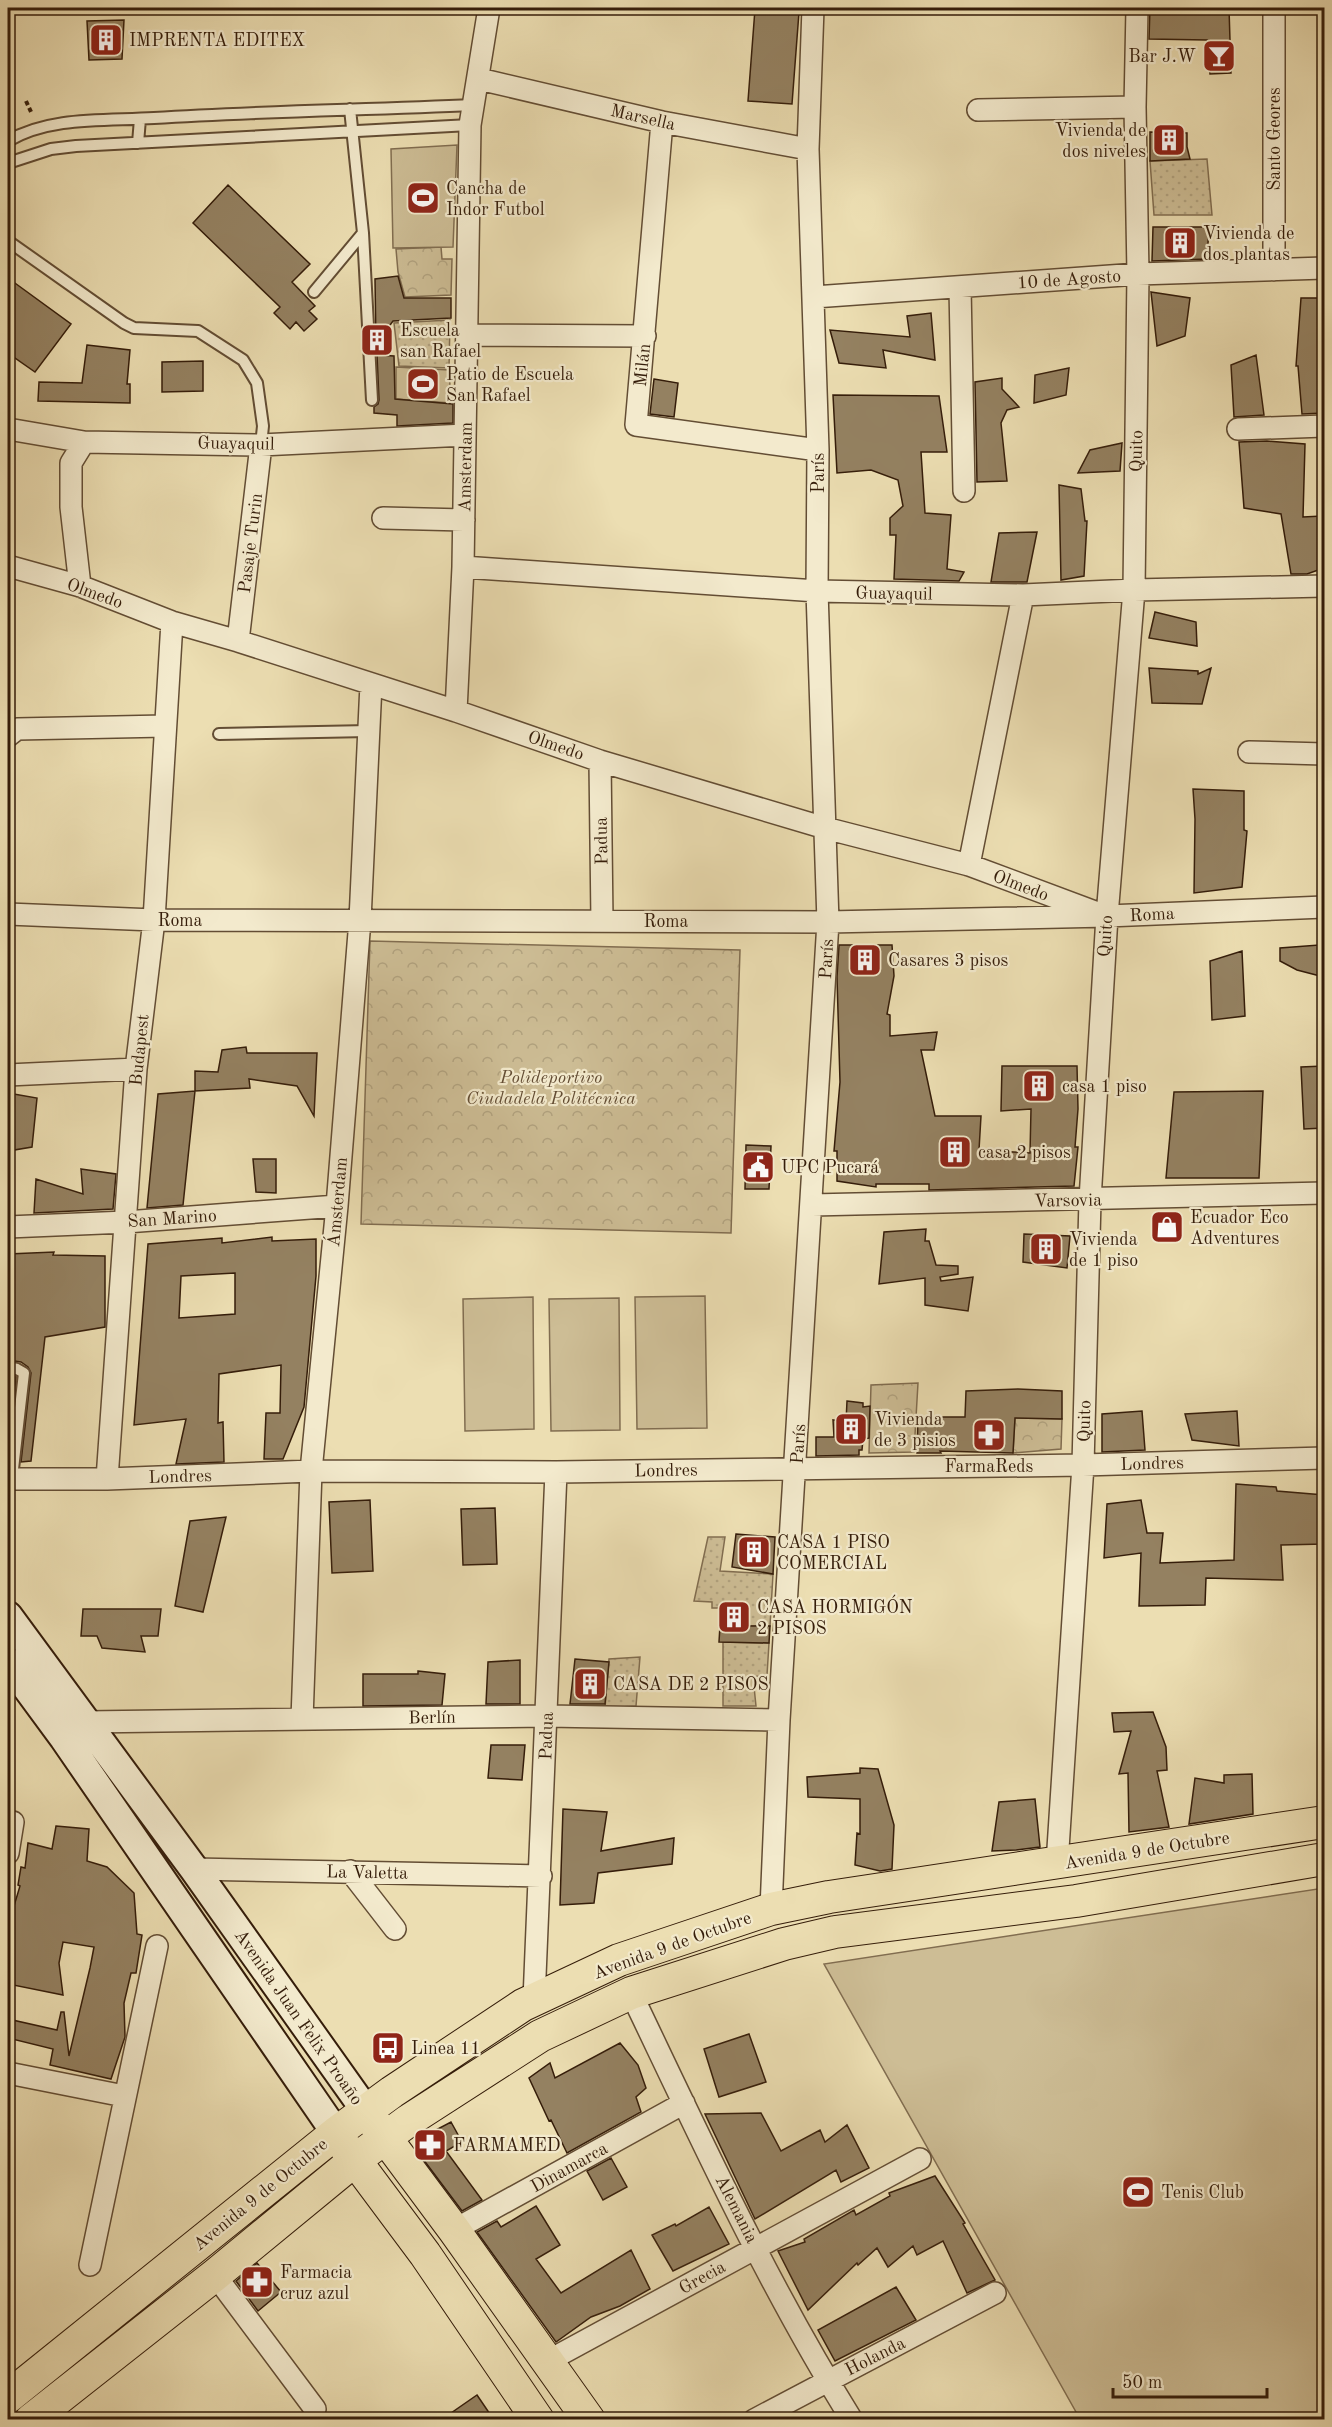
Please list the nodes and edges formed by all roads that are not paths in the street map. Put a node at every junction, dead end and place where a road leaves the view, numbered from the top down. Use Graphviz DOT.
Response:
graph roads {
  1 [pos="489,8"];
  2 [pos="813,8"];
  3 [pos="1137,8"];
  4 [pos="1275,8"];
  5 [pos="479,79"];
  6 [pos="1135,108"];
  7 [pos="350,109"];
  8 [pos="978,110"];
  9 [pos="472,115"];
  10 [pos="140,119"];
  11 [pos="662,122"];
  12 [pos="352,133"];
  13 [pos="8,141"];
  14 [pos="138,143"];
  15 [pos="808,149"];
  16 [pos="8,163"];
  17 [pos="363,233"];
  18 [pos="8,241"];
  19 [pos="1324,268"];
  20 [pos="1274,270"];
  21 [pos="1138,274"];
  22 [pos="960,287"];
  23 [pos="314,292"];
  24 [pos="814,297"];
  25 [pos="468,334"];
  26 [pos="645,336"];
  27 [pos="372,400"];
  28 [pos="1324,426"];
  29 [pos="8,429"];
  30 [pos="1238,429"];
  31 [pos="465,435"];
  32 [pos="84,442"];
  33 [pos="261,445"];
  34 [pos="818,450"];
  35 [pos="964,491"];
  36 [pos="383,518"];
  37 [pos="464,520"];
  38 [pos="8,566"];
  39 [pos="463,567"];
  40 [pos="80,586"];
  41 [pos="1324,586"];
  42 [pos="1134,590"];
  43 [pos="818,591"];
  44 [pos="1023,594"];
  45 [pos="172,622"];
  46 [pos="238,641"];
  47 [pos="371,684"];
  48 [pos="456,711"];
  49 [pos="165,726"];
  50 [pos="369,731"];
  51 [pos="219,734"];
  52 [pos="8,736"];
  53 [pos="1249,752"];
  54 [pos="1324,754"];
  55 [pos="600,761"];
  56 [pos="825,828"];
  57 [pos="969,865"];
  58 [pos="1324,906"];
  59 [pos="8,914"];
  60 [pos="1107,916"];
  61 [pos="154,920"];
  62 [pos="360,920"];
  63 [pos="602,921"];
  64 [pos="828,922"];
  65 [pos="136,1069"];
  66 [pos="8,1075"];
  67 [pos="1324,1193"];
  68 [pos="1089,1200"];
  69 [pos="812,1205"];
  70 [pos="337,1206"];
  71 [pos="126,1222"];
  72 [pos="8,1227"];
  73 [pos="8,1367"];
  74 [pos="12,1426"];
  75 [pos="1324,1458"];
  76 [pos="1083,1465"];
  77 [pos="796,1468"];
  78 [pos="311,1471"];
  79 [pos="556,1472"];
  80 [pos="10,1479"];
  81 [pos="106,1479"];
  82 [pos="13,1632"];
  83 [pos="8,1662"];
  84 [pos="547,1716"];
  85 [pos="302,1719"];
  86 [pos="779,1720"];
  87 [pos="86,1722"];
  88 [pos="13,1822"];
  89 [pos="1324,1822"];
  90 [pos="8,1853"];
  91 [pos="1324,1859"];
  92 [pos="1057,1864"];
  93 [pos="194,1869"];
  94 [pos="350,1871"];
  95 [pos="541,1876"];
  96 [pos="771,1909"];
  97 [pos="395,1929"];
  98 [pos="157,1946"];
  99 [pos="631,1993"];
  100 [pos="534,2000"];
  101 [pos="8,2073"];
  102 [pos="124,2096"];
  103 [pos="684,2103"];
  104 [pos="366,2111"];
  105 [pos="336,2133"];
  106 [pos="386,2138"];
  107 [pos="920,2159"];
  108 [pos="355,2160"];
  109 [pos="454,2230"];
  110 [pos="756,2247"];
  111 [pos="90,2265"];
  112 [pos="215,2275"];
  113 [pos="995,2294"];
  114 [pos="548,2361"];
  115 [pos="828,2380"];
  116 [pos="8,2397"];
  117 [pos="315,2409"];
  118 [pos="31,2420"];
  119 [pos="538,2420"];
  120 [pos="589,2420"];
  121 [pos="754,2420"];
  122 [pos="852,2420"];
  1 -- 5 [label="street, Amsterdam"];
  2 -- 15 [label="street, París"];
  3 -- 6 [label="street, Quito"];
  4 -- 20 [label="street, Santo Geores"];
  5 -- 9 [label="street, Amsterdam"];
  5 -- 11 [label="street, Marsella"];
  6 -- 8 [label="street"];
  6 -- 21 [label="street, Quito"];
  7 -- 9 [label="lane"];
  7 -- 10 [label="lane"];
  7 -- 12 [label="lane"];
  9 -- 12 [label="lane"];
  9 -- 25 [label="street, Amsterdam"];
  10 -- 13 [label="lane"];
  10 -- 14 [label="lane"];
  11 -- 15 [label="street, Marsella"];
  11 -- 26 [label="street, Milán"];
  12 -- 14 [label="lane"];
  12 -- 17 [label="lane"];
  14 -- 16 [label="lane"];
  15 -- 24 [label="street, París"];
  17 -- 23 [label="lane"];
  17 -- 27 [label="lane"];
  18 -- 33 [label="lane"];
  19 -- 20 [label="street, 10 de Agosto"];
  20 -- 21 [label="street, 10 de Agosto"];
  21 -- 22 [label="street, 10 de Agosto"];
  21 -- 42 [label="street, Quito"];
  22 -- 24 [label="street, 10 de Agosto"];
  22 -- 35 [label="street"];
  24 -- 34 [label="street, París"];
  25 -- 26 [label="street"];
  25 -- 31 [label="street, Amsterdam"];
  26 -- 34 [label="street, Milán"];
  28 -- 30 [label="street"];
  29 -- 32 [label="street, Guayaquil"];
  31 -- 33 [label="street, Guayaquil"];
  31 -- 37 [label="street, Amsterdam"];
  32 -- 33 [label="street, Guayaquil"];
  32 -- 40 [label="street"];
  33 -- 46 [label="street, Pasaje Turin"];
  34 -- 43 [label="street, París"];
  36 -- 37 [label="street"];
  37 -- 39 [label="street, Amsterdam"];
  38 -- 40 [label="street, Olmedo"];
  39 -- 43 [label="street, Guayaquil"];
  39 -- 48 [label="street, Amsterdam"];
  40 -- 45 [label="street, Olmedo"];
  41 -- 42 [label="street, Guayaquil"];
  42 -- 44 [label="street, Guayaquil"];
  42 -- 60 [label="street, Quito"];
  43 -- 44 [label="street, Guayaquil"];
  43 -- 56 [label="street, París"];
  44 -- 57 [label="street"];
  45 -- 46 [label="street, Olmedo"];
  45 -- 49 [label="street, Budapest"];
  46 -- 47 [label="street, Olmedo"];
  47 -- 48 [label="street, Olmedo"];
  47 -- 50 [label="street, Ámsterdam"];
  48 -- 55 [label="street, Olmedo"];
  49 -- 52 [label="street"];
  49 -- 61 [label="street, Budapest"];
  50 -- 51 [label="lane"];
  50 -- 62 [label="street, Ámsterdam"];
  53 -- 54 [label="street"];
  55 -- 56 [label="street, Olmedo"];
  55 -- 63 [label="street, Padua"];
  56 -- 57 [label="street, Olmedo"];
  56 -- 64 [label="street, París"];
  57 -- 60 [label="street, Olmedo"];
  58 -- 60 [label="street, Roma"];
  59 -- 61 [label="street, Roma"];
  60 -- 64 [label="street, Roma"];
  60 -- 68 [label="street, Quito"];
  61 -- 62 [label="street, Roma"];
  61 -- 65 [label="street, Budapest"];
  62 -- 63 [label="street, Roma"];
  62 -- 70 [label="street, Ámsterdam"];
  63 -- 64 [label="street, Roma"];
  64 -- 69 [label="street, París"];
  65 -- 66 [label="street"];
  65 -- 71 [label="street, Budapest"];
  67 -- 68 [label="street, Varsovia"];
  68 -- 69 [label="street, Varsovia"];
  68 -- 76 [label="street, Quito"];
  69 -- 77 [label="street, París"];
  70 -- 71 [label="street, San Marino"];
  70 -- 78 [label="street, Ámsterdam"];
  71 -- 72 [label="street, San Marino"];
  71 -- 81 [label="street, Budapest"];
  73 -- 74 [label="lane"];
  74 -- 80 [label="lane"];
  75 -- 76 [label="street, Londres"];
  76 -- 77 [label="street, Londres"];
  76 -- 92 [label="street, Quito"];
  77 -- 79 [label="street, Londres"];
  77 -- 86 [label="street, París"];
  78 -- 79 [label="street, Londres"];
  78 -- 81 [label="street, Londres"];
  78 -- 85 [label="street, Ámsterdam"];
  79 -- 84 [label="street, Padua"];
  80 -- 81 [label="street, Londres"];
  82 -- 87 [label="street, Avenida Juan Felix Proaño"];
  83 -- 105 [label="street, Avenida Juan Felix Proaño"];
  84 -- 85 [label="street, Berlín"];
  84 -- 86 [label="street, Berlín"];
  84 -- 95 [label="street, Padua"];
  85 -- 87 [label="street, Berlín"];
  86 -- 96 [label="street, París"];
  87 -- 93 [label="street, Avenida Juan Felix Proaño"];
  88 -- 90 [label="street"];
  89 -- 92 [label="main road, Avenida 9 de Octubre"];
  91 -- 99 [label="main road, Avenida 9 de Octubre"];
  92 -- 96 [label="main road, Avenida 9 de Octubre"];
  93 -- 94 [label="street, La Valetta"];
  93 -- 104 [label="street, Avenida Juan Felix Proaño"];
  94 -- 95 [label="street, La Valetta"];
  94 -- 97 [label="street"];
  95 -- 100 [label="street, Padua"];
  96 -- 100 [label="main road, Avenida 9 de Octubre"];
  98 -- 102 [label="street"];
  99 -- 103 [label="street, Alemania"];
  99 -- 106 [label="main road, Avenida 9 de Octubre"];
  100 -- 104 [label="main road, Avenida 9 de Octubre"];
  101 -- 102 [label="street"];
  102 -- 111 [label="street"];
  103 -- 109 [label="street, Dinamarca"];
  103 -- 110 [label="street, Alemania"];
  104 -- 105 [label="main road, Avenida 9 de Octubre"];
  104 -- 106 [label="main road, Avenida Juan Felix Proaño"];
  105 -- 108 [label="main road, Avenida Juan Felix Proaño"];
  105 -- 116 [label="main road, Avenida 9 de Octubre"];
  106 -- 108 [label="main road, Avenida 9 de Octubre"];
  106 -- 109 [label="main road, Avenida Juan Felix Proaño"];
  107 -- 110 [label="street, Grecia"];
  108 -- 112 [label="main road, Avenida 9 de Octubre"];
  108 -- 119 [label="main road, Avenida Juan Felix Proaño"];
  109 -- 114 [label="main road, Avenida Juan Felix Proaño"];
  110 -- 114 [label="street, Grecia"];
  110 -- 115 [label="street, Alemania"];
  112 -- 117 [label="street"];
  112 -- 118 [label="main road, Avenida 9 de Octubre"];
  113 -- 115 [label="street, Holanda"];
  114 -- 120 [label="main road, Avenida Juan Felix Proaño"];
  115 -- 121 [label="street, Holanda"];
  115 -- 122 [label="street, Alemania"];
}
